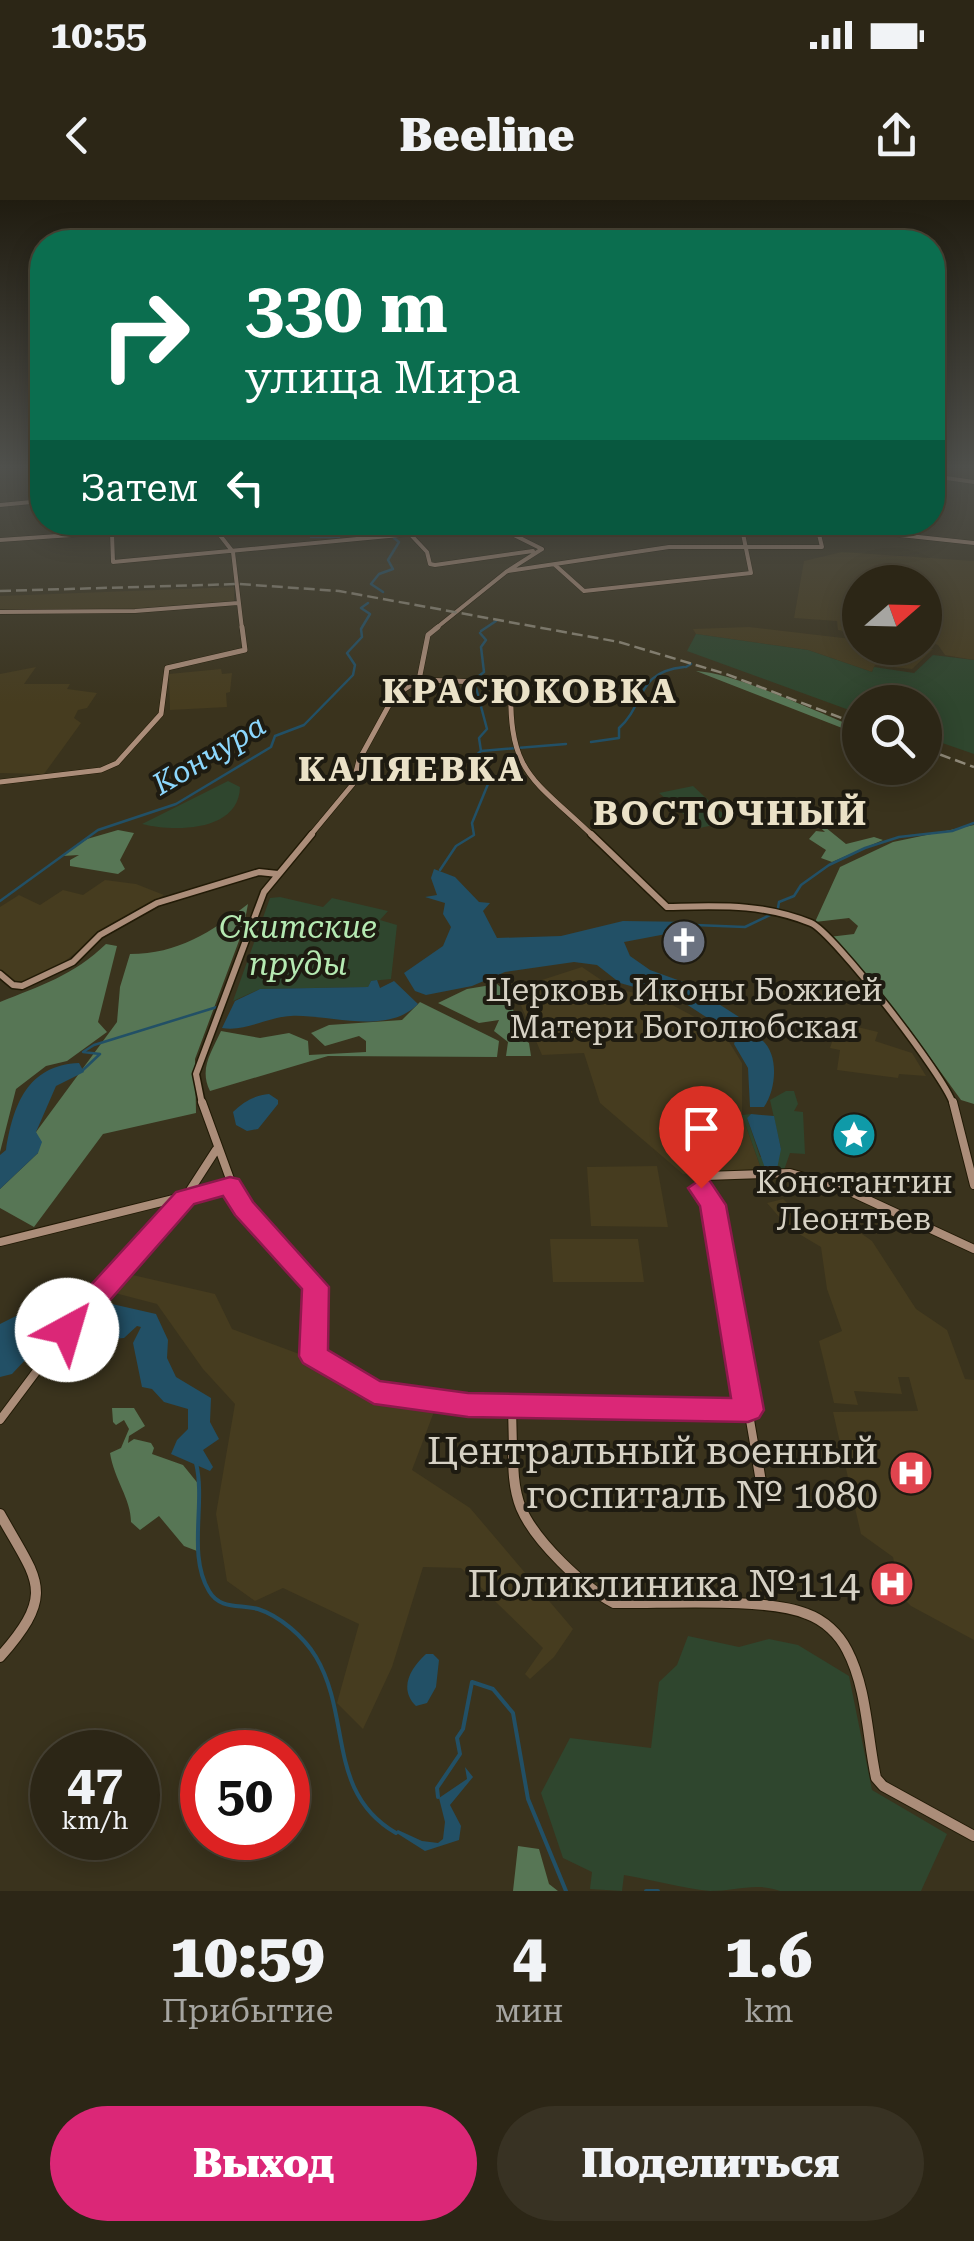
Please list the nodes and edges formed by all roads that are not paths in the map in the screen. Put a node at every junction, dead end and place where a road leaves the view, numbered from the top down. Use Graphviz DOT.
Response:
graph roads {
  1 [pos="112,546"];
  2 [pos="228,546"];
  3 [pos="289,546"];
  4 [pos="422,546"];
  5 [pos="535,546"];
  6 [pos="822,546"];
  7 [pos="748,547"];
  8 [pos="542,549"];
  9 [pos="232,551"];
  10 [pos="554,564"];
  11 [pos="506,572"];
  12 [pos="238,603"];
  13 [pos="0,612"];
  14 [pos="419,680"];
  15 [pos="0,782"];
  16 [pos="288,861"];
  17 [pos="259,872"];
  18 [pos="278,874"];
  19 [pos="0,974"];
  20 [pos="216,1149"];
  21 [pos="974,1185"];
  22 [pos="230,1186"];
  23 [pos="185,1198"];
  24 [pos="0,1242"];
  25 [pos="974,1249"];
  26 [pos="512,1406"];
  27 [pos="748,1410"];
  28 [pos="0,1420"];
  29 [pos="761,1482"];
  30 [pos="0,1514"];
  31 [pos="0,1657"];
  32 [pos="974,1836"];
  1 -- 9 [label="street"];
  2 -- 9 [label="street"];
  3 -- 9 [label="street"];
  4 -- 8 [label="street"];
  5 -- 8 [label="street"];
  6 -- 7 [label="street"];
  7 -- 10 [label="street"];
  7 -- 10 [label="street"];
  8 -- 11 [label="street"];
  9 -- 12 [label="street"];
  10 -- 11 [label="street"];
  11 -- 14 [label="street"];
  12 -- 13 [label="street"];
  12 -- 15 [label="street"];
  14 -- 16 [label="street"];
  14 -- 21 [label="street"];
  16 -- 17 [label="street"];
  16 -- 18 [label="street"];
  17 -- 18 [label="street"];
  17 -- 19 [label="street"];
  18 -- 20 [label="street"];
  20 -- 22 [label="street"];
  20 -- 23 [label="street"];
  22 -- 23 [label="street"];
  22 -- 26 [label="street"];
  23 -- 24 [label="street"];
  23 -- 28 [label="street"];
  25 -- 27 [label="street"];
  26 -- 27 [label="street"];
  26 -- 32 [label="street"];
  27 -- 29 [label="street"];
  30 -- 31 [label="street"];
}
